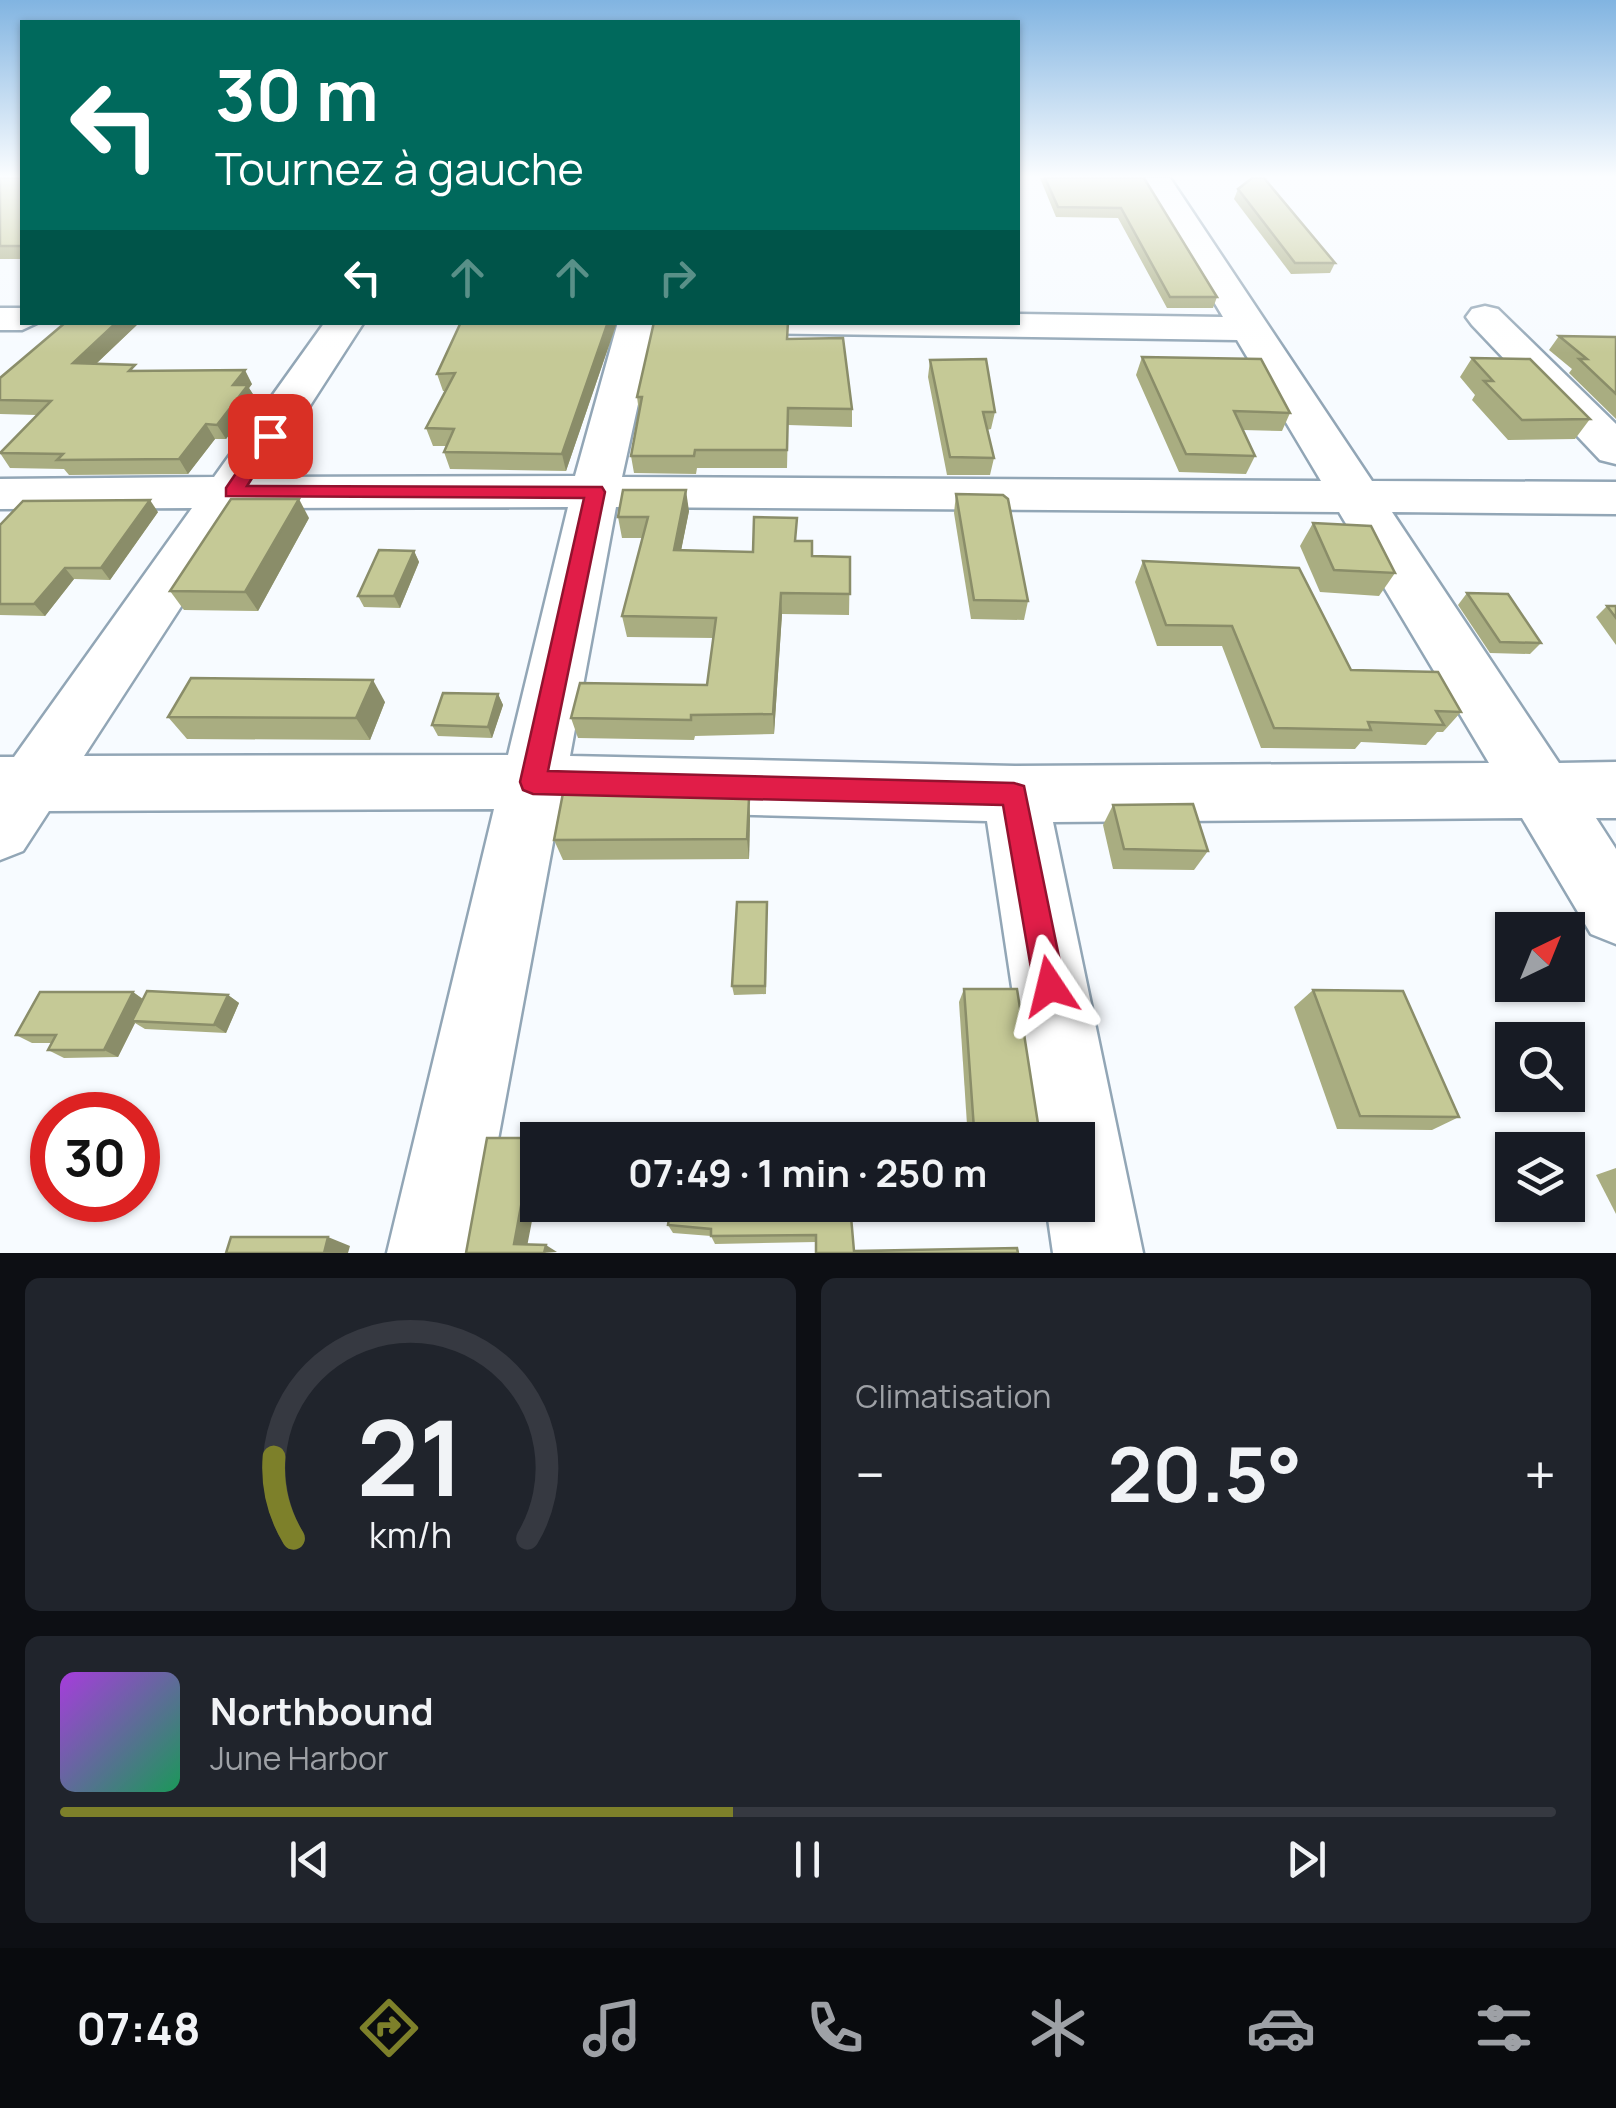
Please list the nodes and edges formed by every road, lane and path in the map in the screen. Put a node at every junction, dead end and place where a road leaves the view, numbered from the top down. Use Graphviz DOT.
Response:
graph roads {
  1 [pos="1192,236"];
  2 [pos="1485,318"];
  3 [pos="343,325"];
  4 [pos="636,325"];
  5 [pos="1012,325"];
  6 [pos="1251,329"];
  7 [pos="1616,450"];
  8 [pos="233,492"];
  9 [pos="595,492"];
  10 [pos="0,494"];
  11 [pos="1357,498"];
  12 [pos="1616,498"];
  13 [pos="533,782"];
  14 [pos="1541,790"];
  15 [pos="1616,790"];
  16 [pos="1014,794"];
  17 [pos="11,799"];
  18 [pos="1616,910"];
  19 [pos="1074,1122"];
  20 [pos="1092,1222"];
  21 [pos="432,1253"];
  22 [pos="1098,1253"];
  1 -- 6 [label="street"];
  2 -- 7 [label="street"];
  3 -- 8 [label="street"];
  4 -- 9 [label="street"];
  5 -- 6 [label="street"];
  6 -- 11 [label="street"];
  8 -- 9 [label="street"];
  8 -- 10 [label="street"];
  8 -- 17 [label="street"];
  9 -- 11 [label="street"];
  9 -- 13 [label="street"];
  11 -- 12 [label="street"];
  11 -- 14 [label="street"];
  13 -- 16 [label="street"];
  13 -- 17 [label="street"];
  13 -- 21 [label="street"];
  14 -- 15 [label="street"];
  14 -- 16 [label="street"];
  14 -- 18 [label="street"];
  16 -- 19 [label="street"];
  20 -- 22 [label="street"];
}
